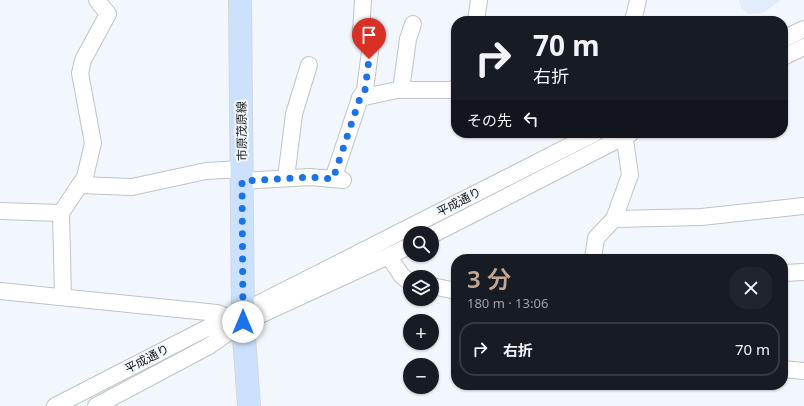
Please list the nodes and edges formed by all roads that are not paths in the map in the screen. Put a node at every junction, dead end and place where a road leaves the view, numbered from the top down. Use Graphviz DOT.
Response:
graph roads {
  1 [pos="97,0"];
  2 [pos="240,0"];
  3 [pos="363,0"];
  4 [pos="479,0"];
  5 [pos="638,0"];
  6 [pos="477,16"];
  7 [pos="634,16"];
  8 [pos="413,24"];
  9 [pos="804,29"];
  10 [pos="788,37"];
  11 [pos="804,47"];
  12 [pos="788,55"];
  13 [pos="309,65"];
  14 [pos="401,90"];
  15 [pos="451,90"];
  16 [pos="360,98"];
  17 [pos="585,138"];
  18 [pos="618,138"];
  19 [pos="626,138"];
  20 [pos="242,175"];
  21 [pos="286,178"];
  22 [pos="80,185"];
  23 [pos="804,206"];
  24 [pos="0,211"];
  25 [pos="61,213"];
  26 [pos="614,219"];
  27 [pos="439,231"];
  28 [pos="403,250"];
  29 [pos="594,254"];
  30 [pos="389,257"];
  31 [pos="804,272"];
  32 [pos="788,273"];
  33 [pos="403,277"];
  34 [pos="439,287"];
  35 [pos="451,290"];
  36 [pos="0,291"];
  37 [pos="63,297"];
  38 [pos="243,322"];
  39 [pos="788,369"];
  40 [pos="804,371"];
  41 [pos="55,406"];
  42 [pos="96,406"];
  43 [pos="249,406"];
  1 -- 22 [label="street"];
  2 -- 20 [label="main road, 市原茂原線"];
  3 -- 16 [label="street"];
  4 -- 6 [label="street"];
  5 -- 7 [label="street"];
  8 -- 14 [label="street"];
  9 -- 10 [label="street"];
  11 -- 12 [label="street"];
  13 -- 21 [label="street"];
  14 -- 15 [label="street"];
  14 -- 16 [label="street"];
  16 -- 21 [label="street"];
  17 -- 38 [label="street, 平成通り"];
  18 -- 27 [label="street, 平成通り"];
  19 -- 26 [label="street"];
  20 -- 21 [label="street"];
  20 -- 22 [label="street"];
  20 -- 38 [label="main road, 市原茂原線"];
  22 -- 25 [label="street"];
  23 -- 26 [label="street"];
  24 -- 25 [label="street"];
  25 -- 37 [label="street"];
  26 -- 29 [label="street"];
  28 -- 30 [label="street, 平成通り"];
  30 -- 33 [label="street"];
  30 -- 38 [label="street, 平成通り"];
  31 -- 32 [label="street"];
  34 -- 35 [label="street"];
  36 -- 37 [label="street"];
  37 -- 38 [label="street"];
  38 -- 41 [label="street, 平成通り"];
  38 -- 42 [label="street, 平成通り"];
  38 -- 43 [label="main road, 市原茂原線"];
  39 -- 40 [label="street"];
}
